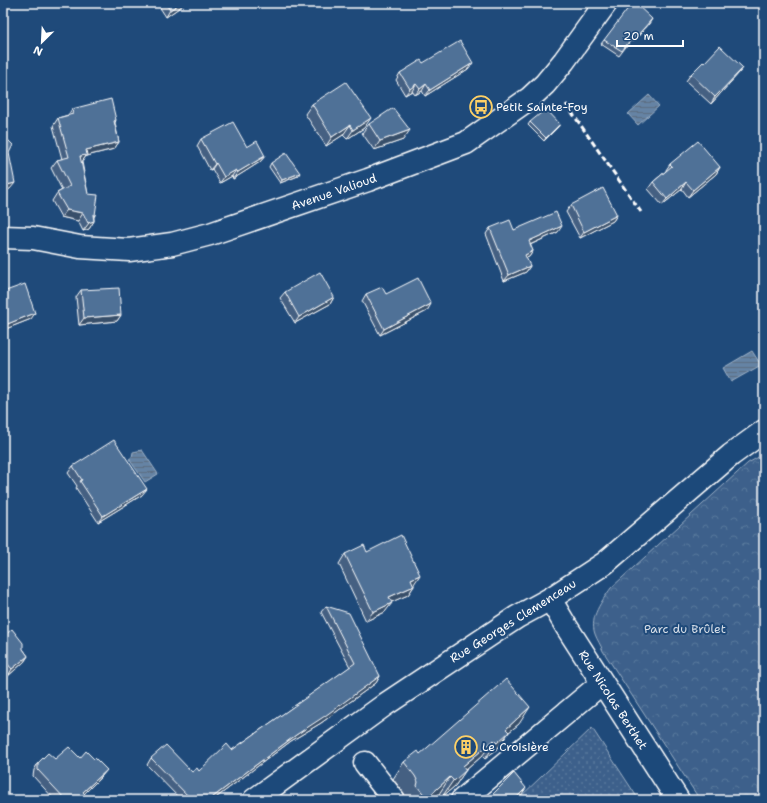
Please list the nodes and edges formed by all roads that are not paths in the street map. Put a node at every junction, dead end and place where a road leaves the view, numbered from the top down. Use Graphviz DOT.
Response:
graph roads {
  1 [pos="606,3"];
  2 [pos="3,237"];
  3 [pos="764,431"];
  4 [pos="550,599"];
  5 [pos="602,683"];
  6 [pos="365,763"];
  7 [pos="254,800"];
  8 [pos="394,800"];
  9 [pos="462,800"];
  10 [pos="678,800"];
  1 -- 2 [label="street, Avenue Valioud"];
  3 -- 4 [label="street, Rue Georges Clemenceau"];
  4 -- 5 [label="street, Rue Nicolas Berthet"];
  4 -- 7 [label="street, Rue Georges Clemenceau"];
  5 -- 9 [label="street"];
  5 -- 10 [label="street, Rue Nicolas Berthet"];
  6 -- 8 [label="street"];
}
